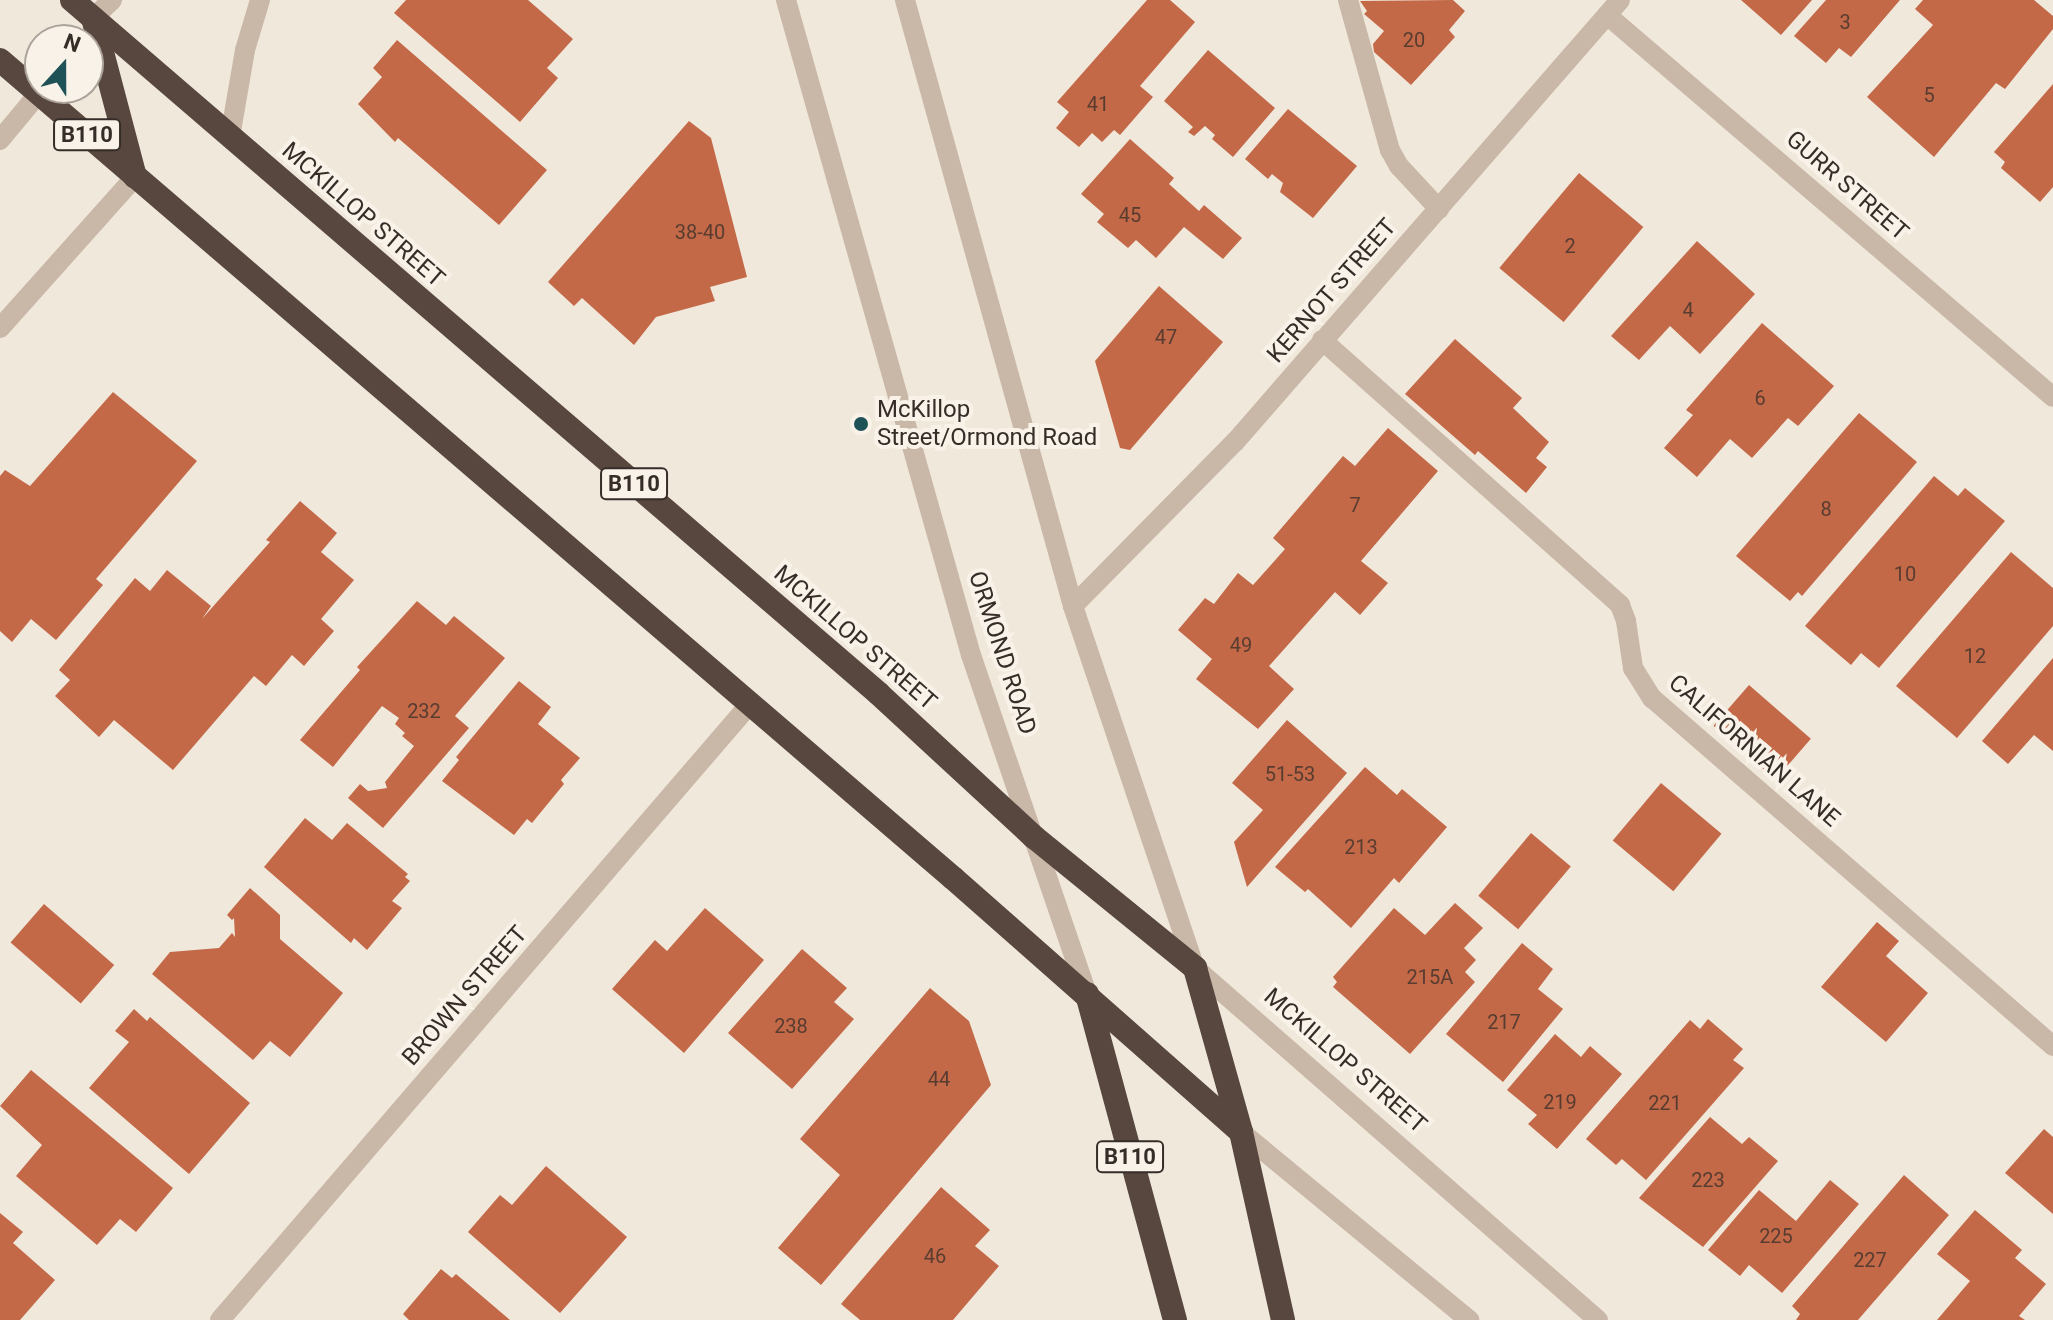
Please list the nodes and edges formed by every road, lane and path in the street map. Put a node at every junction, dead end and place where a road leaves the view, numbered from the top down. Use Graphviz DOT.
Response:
graph roads {
  1 [pos="72,0"];
  2 [pos="112,0"];
  3 [pos="260,0"];
  4 [pos="786,0"];
  5 [pos="905,0"];
  6 [pos="1348,0"];
  7 [pos="1614,7"];
  8 [pos="93,18"];
  9 [pos="89,24"];
  10 [pos="0,60"];
  11 [pos="24,79"];
  12 [pos="29,104"];
  13 [pos="54,104"];
  14 [pos="230,137"];
  15 [pos="0,140"];
  16 [pos="135,177"];
  17 [pos="1439,209"];
  18 [pos="0,328"];
  19 [pos="1322,340"];
  20 [pos="2053,397"];
  21 [pos="1073,606"];
  22 [pos="749,705"];
  23 [pos="1034,837"];
  24 [pos="1195,968"];
  25 [pos="1087,993"];
  26 [pos="2053,1046"];
  27 [pos="1241,1132"];
  28 [pos="220,1320"];
  29 [pos="1175,1320"];
  30 [pos="1283,1320"];
  31 [pos="1469,1320"];
  32 [pos="1598,1320"];
  1 -- 8 [label="highway, MCKILLOP STREET / B110"];
  2 -- 8 [label="street"];
  3 -- 14 [label="street"];
  4 -- 23 [label="street, ORMOND ROAD"];
  5 -- 21 [label="street"];
  6 -- 17 [label="street"];
  7 -- 17 [label="street, KERNOT STREET"];
  7 -- 20 [label="street, GURR STREET"];
  8 -- 9 [label="highway"];
  8 -- 14 [label="highway, MCKILLOP STREET / B110"];
  8 -- 16 [label="highway"];
  10 -- 11 [label="highway, B110"];
  12 -- 15 [label="street"];
  13 -- 16 [label="highway, B110"];
  14 -- 23 [label="highway, MCKILLOP STREET / B110"];
  16 -- 18 [label="street"];
  16 -- 22 [label="highway, B110"];
  17 -- 19 [label="street, KERNOT STREET"];
  19 -- 21 [label="street, KERNOT STREET"];
  19 -- 26 [label="street, CALIFORNIAN LANE"];
  21 -- 24 [label="street"];
  22 -- 25 [label="highway, B110"];
  22 -- 28 [label="street, BROWN STREET"];
  23 -- 24 [label="highway, MCKILLOP STREET / B110"];
  23 -- 25 [label="street, ORMOND ROAD"];
  24 -- 27 [label="highway"];
  24 -- 32 [label="street, MCKILLOP STREET"];
  25 -- 27 [label="highway"];
  25 -- 29 [label="highway, ORMOND ROAD / B110"];
  27 -- 30 [label="highway"];
  27 -- 31 [label="street"];
}
